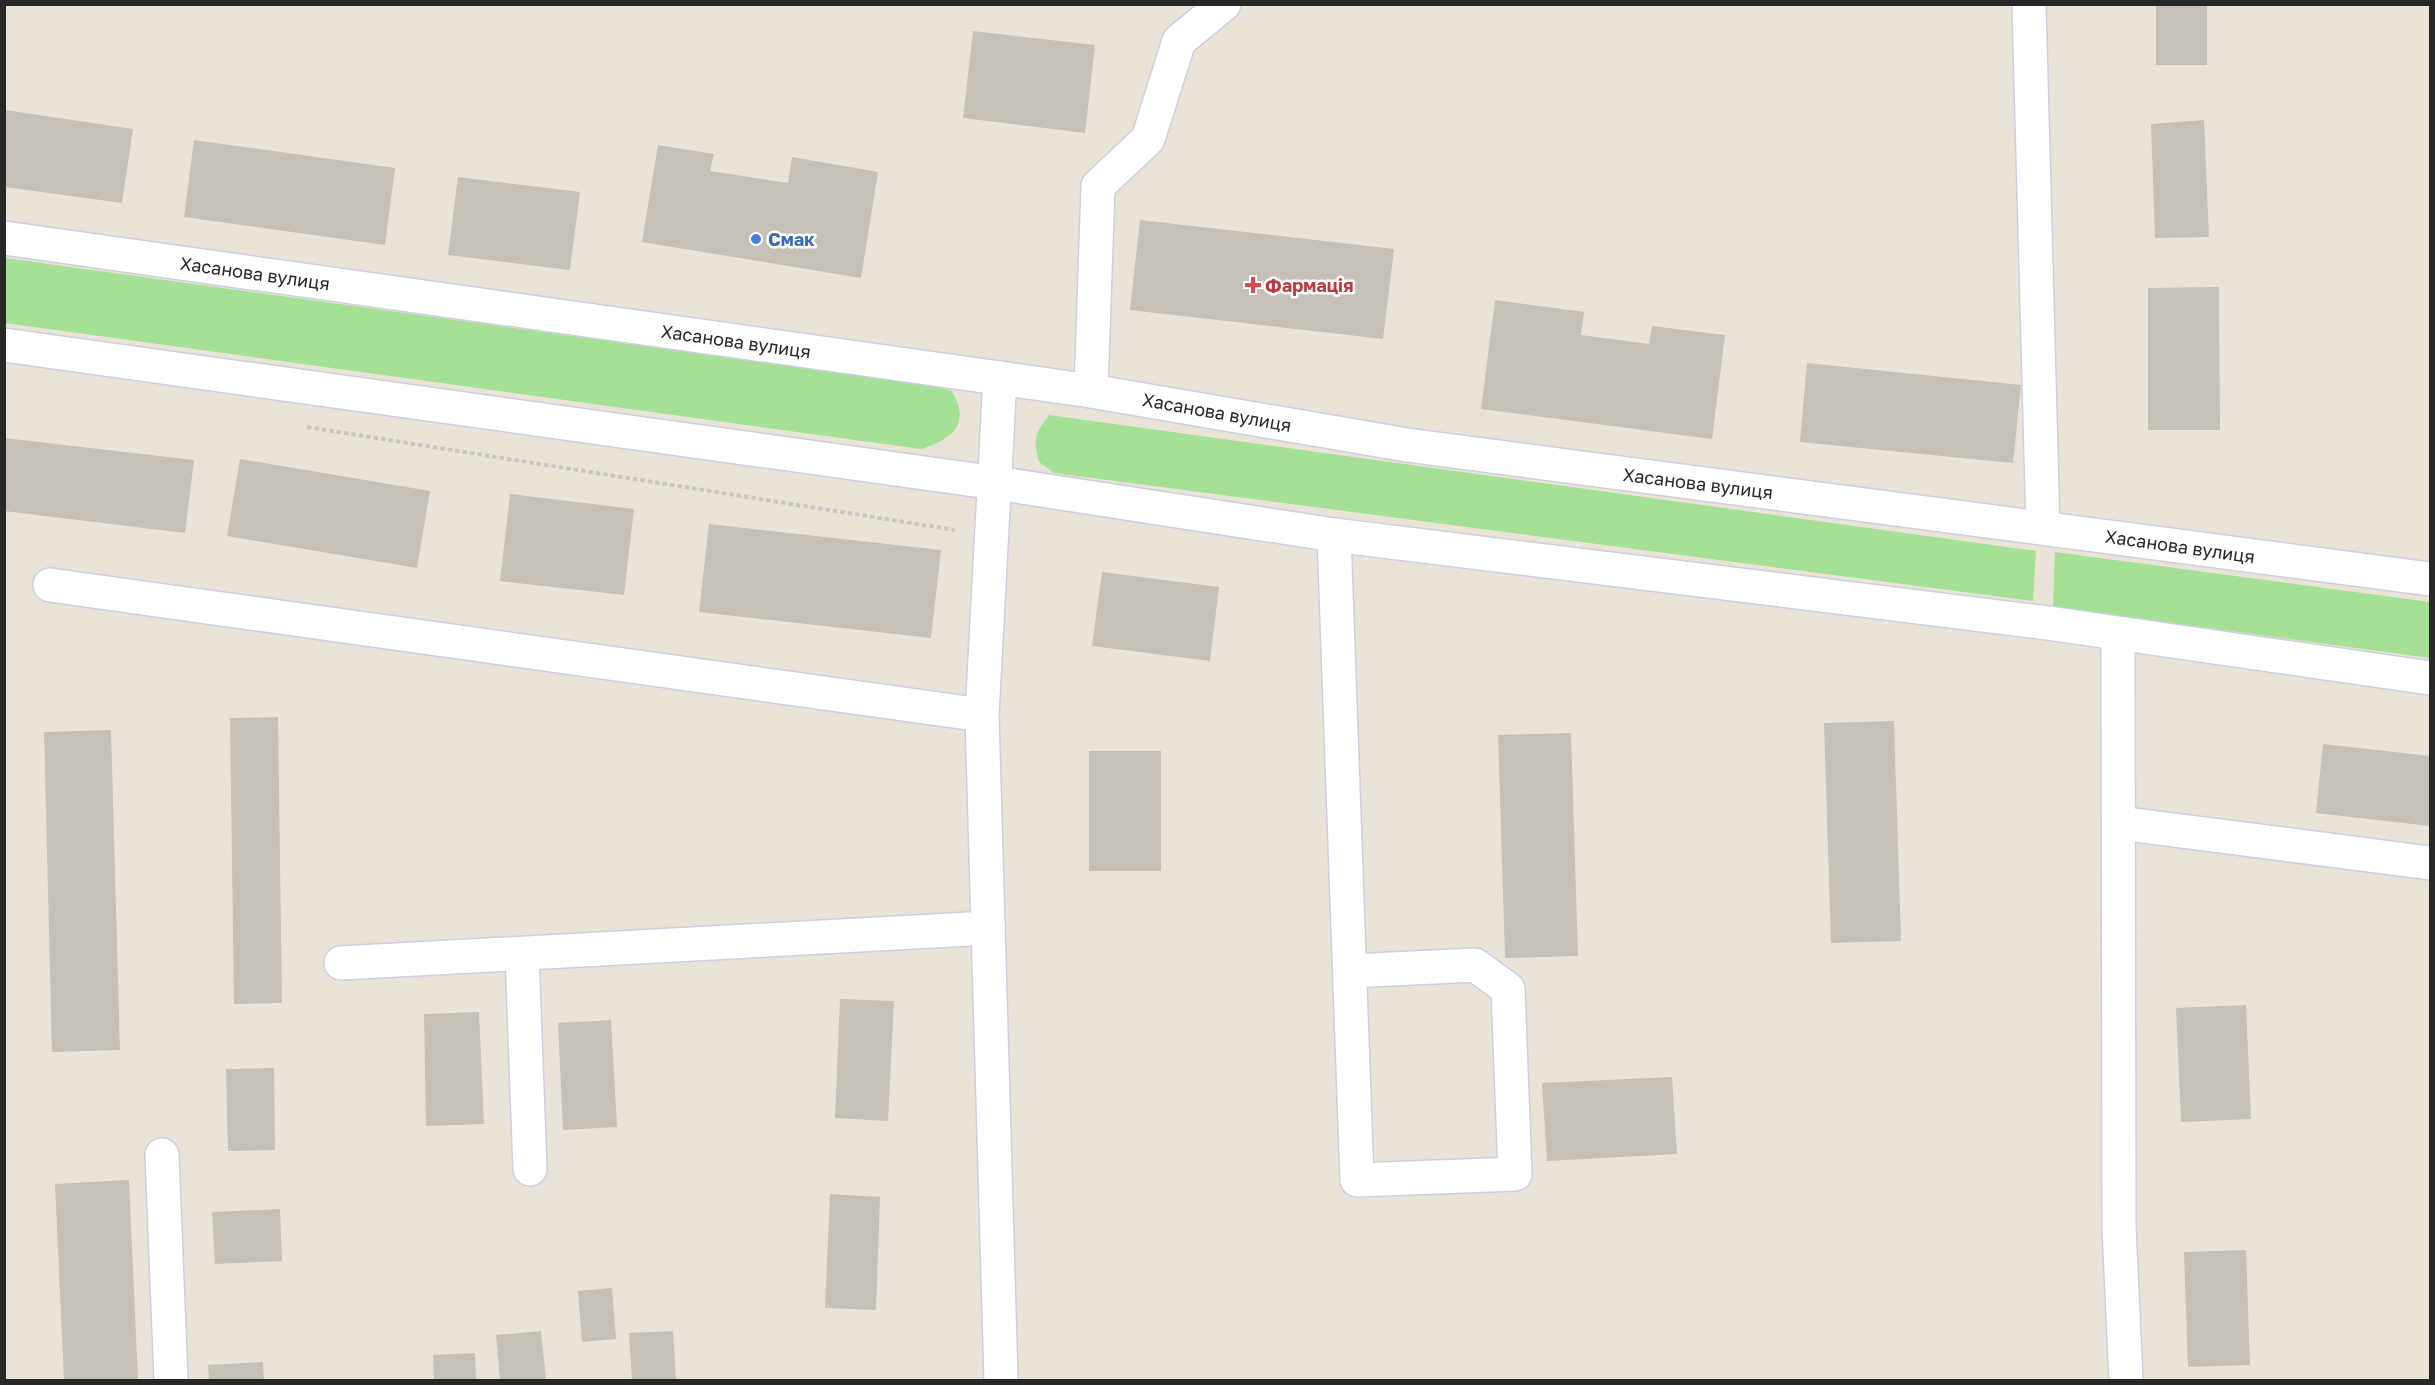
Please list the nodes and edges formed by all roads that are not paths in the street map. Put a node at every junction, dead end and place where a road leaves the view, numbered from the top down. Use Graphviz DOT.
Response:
graph roads {
  1 [pos="1224,4"];
  2 [pos="2029,4"];
  3 [pos="4,238"];
  4 [pos="4,345"];
  5 [pos="1000,378"];
  6 [pos="1091,391"];
  7 [pos="996,483"];
  8 [pos="2043,528"];
  9 [pos="1334,535"];
  10 [pos="2430,579"];
  11 [pos="50,585"];
  12 [pos="2118,634"];
  13 [pos="2430,678"];
  14 [pos="982,715"];
  15 [pos="2119,822"];
  16 [pos="2430,862"];
  17 [pos="988,928"];
  18 [pos="522,954"];
  19 [pos="341,963"];
  20 [pos="1350,971"];
  21 [pos="162,1155"];
  22 [pos="530,1169"];
  23 [pos="171,1380"];
  24 [pos="1001,1380"];
  25 [pos="2126,1380"];
  1 -- 6 [label="street"];
  2 -- 8 [label="street"];
  3 -- 5 [label="street, Хасанова вулиця"];
  4 -- 7 [label="street"];
  5 -- 6 [label="street, Хасанова вулиця"];
  5 -- 7 [label="street"];
  6 -- 8 [label="street, Хасанова вулиця"];
  7 -- 9 [label="street"];
  7 -- 14 [label="street"];
  8 -- 10 [label="street, Хасанова вулиця"];
  9 -- 12 [label="street"];
  9 -- 20 [label="street"];
  11 -- 14 [label="street"];
  12 -- 13 [label="street"];
  12 -- 15 [label="street"];
  14 -- 17 [label="street"];
  15 -- 16 [label="street"];
  15 -- 25 [label="street"];
  17 -- 18 [label="street"];
  17 -- 24 [label="street"];
  18 -- 19 [label="street"];
  18 -- 22 [label="street"];
  20 -- 20 [label="street"];
  21 -- 23 [label="street"];
}
